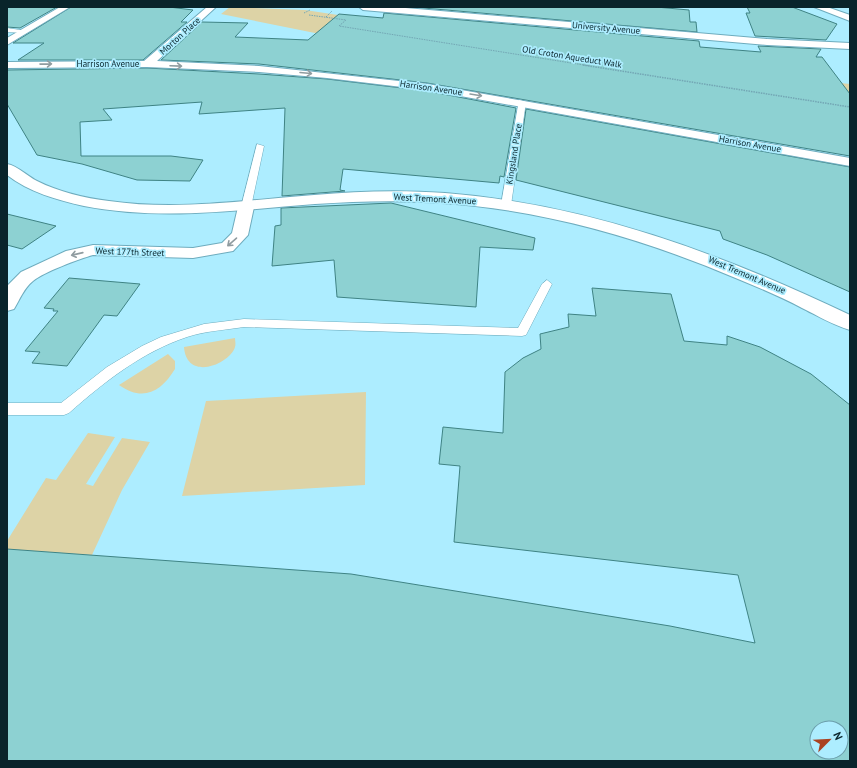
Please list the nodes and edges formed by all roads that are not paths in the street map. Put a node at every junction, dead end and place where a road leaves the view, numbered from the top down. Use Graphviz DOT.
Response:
graph roads {
  1 [pos="66,7"];
  2 [pos="212,7"];
  3 [pos="363,7"];
  4 [pos="818,7"];
  5 [pos="850,18"];
  6 [pos="7,30"];
  7 [pos="24,31"];
  8 [pos="7,42"];
  9 [pos="850,46"];
  10 [pos="147,64"];
  11 [pos="7,65"];
  12 [pos="522,102"];
  13 [pos="260,146"];
  14 [pos="850,162"];
  15 [pos="7,168"];
  16 [pos="506,205"];
  17 [pos="246,207"];
  18 [pos="547,284"];
  19 [pos="7,304"];
  20 [pos="850,322"];
  21 [pos="7,410"];
  1 -- 7 [label="main road"];
  2 -- 10 [label="main road, Morton Place"];
  3 -- 9 [label="main road, University Avenue"];
  4 -- 5 [label="main road"];
  6 -- 7 [label="lane"];
  7 -- 8 [label="main road"];
  11 -- 10 [label="main road, Harrison Avenue, one-way"];
  10 -- 12 [label="main road, Harrison Avenue, one-way"];
  12 -- 14 [label="main road, Harrison Avenue"];
  12 -- 16 [label="lane, Kingsland Place"];
  13 -- 17 [label="lane"];
  15 -- 17 [label="main road, West Tremont Avenue"];
  16 -- 17 [label="main road, West Tremont Avenue"];
  16 -- 20 [label="main road, West Tremont Avenue"];
  17 -- 19 [label="main road, West 177th Street, one-way"];
  18 -- 21 [label="lane"];
}
